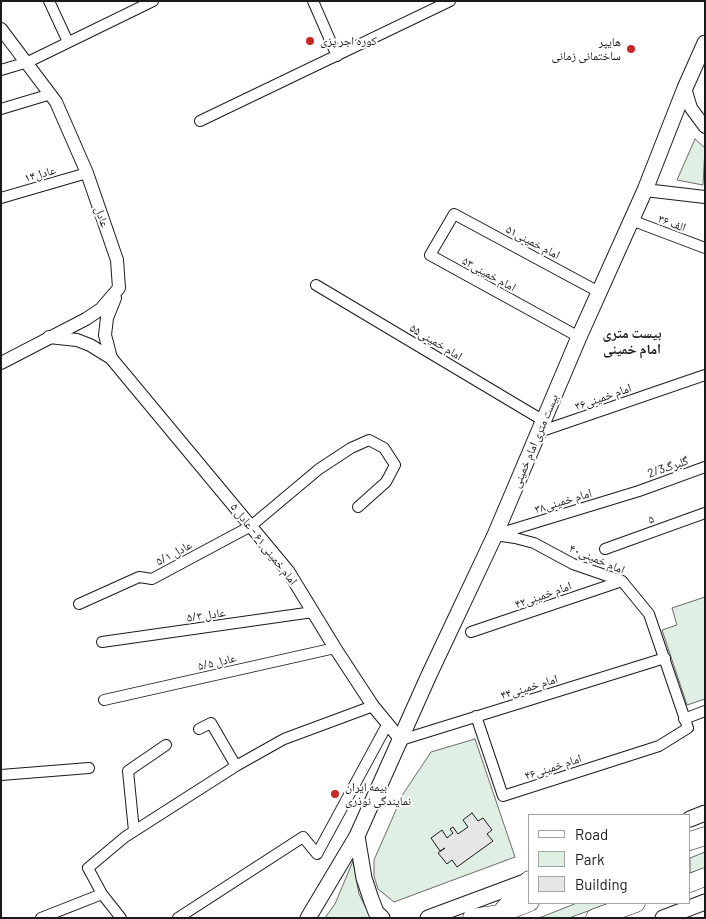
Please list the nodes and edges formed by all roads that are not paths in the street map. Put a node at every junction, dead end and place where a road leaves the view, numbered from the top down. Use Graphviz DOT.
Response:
graph roads {
  1 [pos="49,1"];
  2 [pos="153,1"];
  3 [pos="313,1"];
  4 [pos="450,1"];
  5 [pos="1,29"];
  6 [pos="68,42"];
  7 [pos="705,43"];
  8 [pos="337,56"];
  9 [pos="701,60"];
  10 [pos="28,62"];
  11 [pos="1,70"];
  12 [pos="684,88"];
  13 [pos="51,94"];
  14 [pos="1,109"];
  15 [pos="200,121"];
  16 [pos="705,127"];
  17 [pos="87,173"];
  18 [pos="645,190"];
  19 [pos="705,197"];
  20 [pos="1,198"];
  21 [pos="454,214"];
  22 [pos="631,220"];
  23 [pos="705,248"];
  24 [pos="316,285"];
  25 [pos="119,288"];
  26 [pos="599,292"];
  27 [pos="579,337"];
  28 [pos="49,338"];
  29 [pos="111,358"];
  30 [pos="1,363"];
  31 [pos="705,375"];
  32 [pos="542,426"];
  33 [pos="705,467"];
  34 [pos="639,491"];
  35 [pos="358,507"];
  36 [pos="705,514"];
  37 [pos="251,526"];
  38 [pos="495,535"];
  39 [pos="605,549"];
  40 [pos="622,581"];
  41 [pos="79,604"];
  42 [pos="313,612"];
  43 [pos="471,632"];
  44 [pos="102,642"];
  45 [pos="334,648"];
  46 [pos="665,658"];
  47 [pos="104,700"];
  48 [pos="372,706"];
  49 [pos="705,711"];
  50 [pos="476,716"];
  51 [pos="686,724"];
  52 [pos="387,725"];
  53 [pos="199,729"];
  54 [pos="401,740"];
  55 [pos="166,745"];
  56 [pos="236,766"];
  57 [pos="89,768"];
  58 [pos="1,775"];
  59 [pos="705,813"];
  60 [pos="691,819"];
  61 [pos="134,831"];
  62 [pos="357,836"];
  63 [pos="705,836"];
  64 [pos="691,841"];
  65 [pos="705,877"];
  66 [pos="528,880"];
  67 [pos="528,881"];
  68 [pos="691,883"];
  69 [pos="102,894"];
  70 [pos="705,902"];
  71 [pos="528,903"];
  72 [pos="634,904"];
  73 [pos="611,914"];
  74 [pos="495,916"];
  75 [pos="41,918"];
  76 [pos="121,918"];
  77 [pos="178,918"];
  78 [pos="308,918"];
  79 [pos="382,918"];
  80 [pos="428,918"];
  81 [pos="472,918"];
  82 [pos="595,918"];
  83 [pos="663,918"];
  1 -- 6 [label="street"];
  2 -- 6 [label="street"];
  3 -- 8 [label="street"];
  4 -- 8 [label="street"];
  5 -- 10 [label="street, عادل"];
  6 -- 10 [label="street"];
  7 -- 9 [label="main road, بیست متری امام خمینی"];
  8 -- 15 [label="street"];
  9 -- 12 [label="main road, بیست متری امام خمینی"];
  10 -- 11 [label="street"];
  10 -- 13 [label="street, عادل"];
  12 -- 16 [label="street"];
  12 -- 18 [label="main road, بیست متری امام خمینی"];
  13 -- 14 [label="street"];
  13 -- 17 [label="street, عادل"];
  17 -- 20 [label="street, عادل۱۴"];
  17 -- 25 [label="street, عادل"];
  18 -- 19 [label="street"];
  18 -- 22 [label="main road, بیست متری امام خمینی"];
  21 -- 26 [label="street, امام خمینی۵۱"];
  21 -- 27 [label="street, امام خمینی۵۳"];
  22 -- 23 [label="street, ۳۶ الف"];
  22 -- 26 [label="main road, بیست متری امام خمینی"];
  24 -- 32 [label="street, امام خمینی۵۵"];
  25 -- 28 [label="street"];
  25 -- 29 [label="street, امام خمینی ۶۱ - عادل ۵"];
  26 -- 27 [label="main road, بیست متری امام خمینی"];
  27 -- 32 [label="main road, بیست متری امام خمینی"];
  28 -- 29 [label="street, امام خمینی ۶۱ - عادل ۵"];
  28 -- 30 [label="street"];
  29 -- 37 [label="street, امام خمینی ۶۱ - عادل ۵"];
  31 -- 32 [label="street, امام خمینی۳۶"];
  32 -- 38 [label="main road, بیست متری امام خمینی"];
  33 -- 34 [label="street, 2/3گلبرگ"];
  34 -- 38 [label="street, امام خمینی۳۸"];
  35 -- 37 [label="street, عادل ۵/۱"];
  36 -- 39 [label="street, ۵"];
  37 -- 41 [label="street, عادل ۵/۱"];
  37 -- 42 [label="street, امام خمینی ۶۱ - عادل ۵"];
  38 -- 40 [label="street, امام خمینی۴۰"];
  38 -- 54 [label="main road, بیست متری امام خمینی"];
  40 -- 43 [label="street, امام خمینی۴۲"];
  40 -- 46 [label="street, امام خمینی۴۰"];
  42 -- 44 [label="street, عادل ۵/۳"];
  42 -- 45 [label="street, امام خمینی ۶۱ - عادل ۵"];
  45 -- 47 [label="street, عادل ۵/۵"];
  45 -- 48 [label="street, امام خمینی ۶۱ - عادل ۵"];
  46 -- 50 [label="street, ۴۴امام خمینی"];
  46 -- 51 [label="street, امام خمینی۴۰"];
  48 -- 52 [label="street, امام خمینی ۶۱ - عادل ۵"];
  48 -- 56 [label="street"];
  49 -- 51 [label="street"];
  50 -- 51 [label="street, امام خمینی۴۶"];
  50 -- 54 [label="street, ۴۴امام خمینی"];
  52 -- 54 [label="street, امام خمینی ۶۱ - عادل ۵"];
  52 -- 77 [label="street"];
  53 -- 56 [label="street"];
  54 -- 62 [label="main road, بیست متری امام خمینی"];
  55 -- 61 [label="street"];
  56 -- 61 [label="street"];
  57 -- 58 [label="street"];
  59 -- 60 [label="main road"];
  61 -- 69 [label="street"];
  62 -- 78 [label="main road, بیست متری امام خمینی"];
  62 -- 79 [label="main road"];
  63 -- 64 [label="highway"];
  65 -- 68 [label="highway"];
  66 -- 80 [label="main road"];
  67 -- 74 [label="highway"];
  69 -- 75 [label="street"];
  69 -- 76 [label="street"];
  70 -- 83 [label="main road"];
  71 -- 74 [label="highway"];
  72 -- 73 [label="highway"];
  73 -- 82 [label="highway"];
  74 -- 81 [label="highway"];
}
